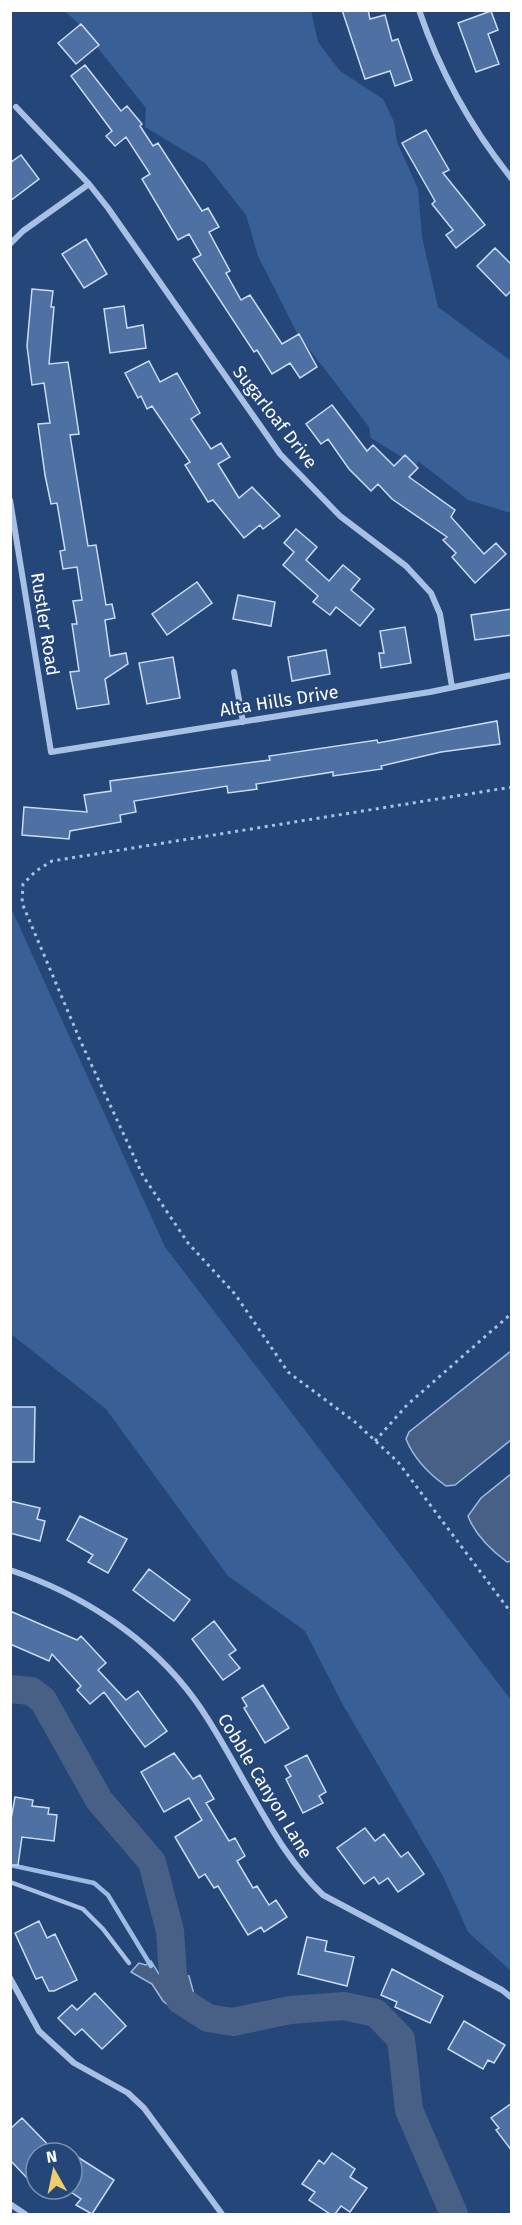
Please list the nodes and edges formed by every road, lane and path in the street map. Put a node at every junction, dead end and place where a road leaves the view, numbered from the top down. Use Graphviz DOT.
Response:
graph roads {
  1 [pos="419,10"];
  2 [pos="16,107"];
  3 [pos="512,179"];
  4 [pos="89,184"];
  5 [pos="10,244"];
  6 [pos="10,500"];
  7 [pos="234,672"];
  8 [pos="512,675"];
  9 [pos="452,687"];
  10 [pos="243,723"];
  11 [pos="51,752"];
  12 [pos="512,788"];
  13 [pos="512,1313"];
  14 [pos="375,1441"];
  15 [pos="10,1570"];
  16 [pos="512,1614"];
  17 [pos="10,1882"];
  18 [pos="129,1963"];
  19 [pos="10,1978"];
  20 [pos="512,1998"];
  21 [pos="10,2204"];
  22 [pos="25,2214"];
  23 [pos="222,2214"];
  1 -- 3 [label="street"];
  2 -- 4 [label="street, Sugarloaf Drive"];
  4 -- 5 [label="street"];
  4 -- 9 [label="street, Sugarloaf Drive"];
  6 -- 11 [label="street, Rustler Road"];
  7 -- 10 [label="street"];
  8 -- 9 [label="street, Alta Hills Drive"];
  9 -- 10 [label="street, Alta Hills Drive"];
  10 -- 11 [label="street, Alta Hills Drive"];
  12 -- 14 [label="path"];
  13 -- 14 [label="path"];
  14 -- 16 [label="path"];
  15 -- 20 [label="street, Cobble Canyon Lane"];
  17 -- 18 [label="lane"];
  19 -- 23 [label="street"];
  21 -- 22 [label="street"];
}
